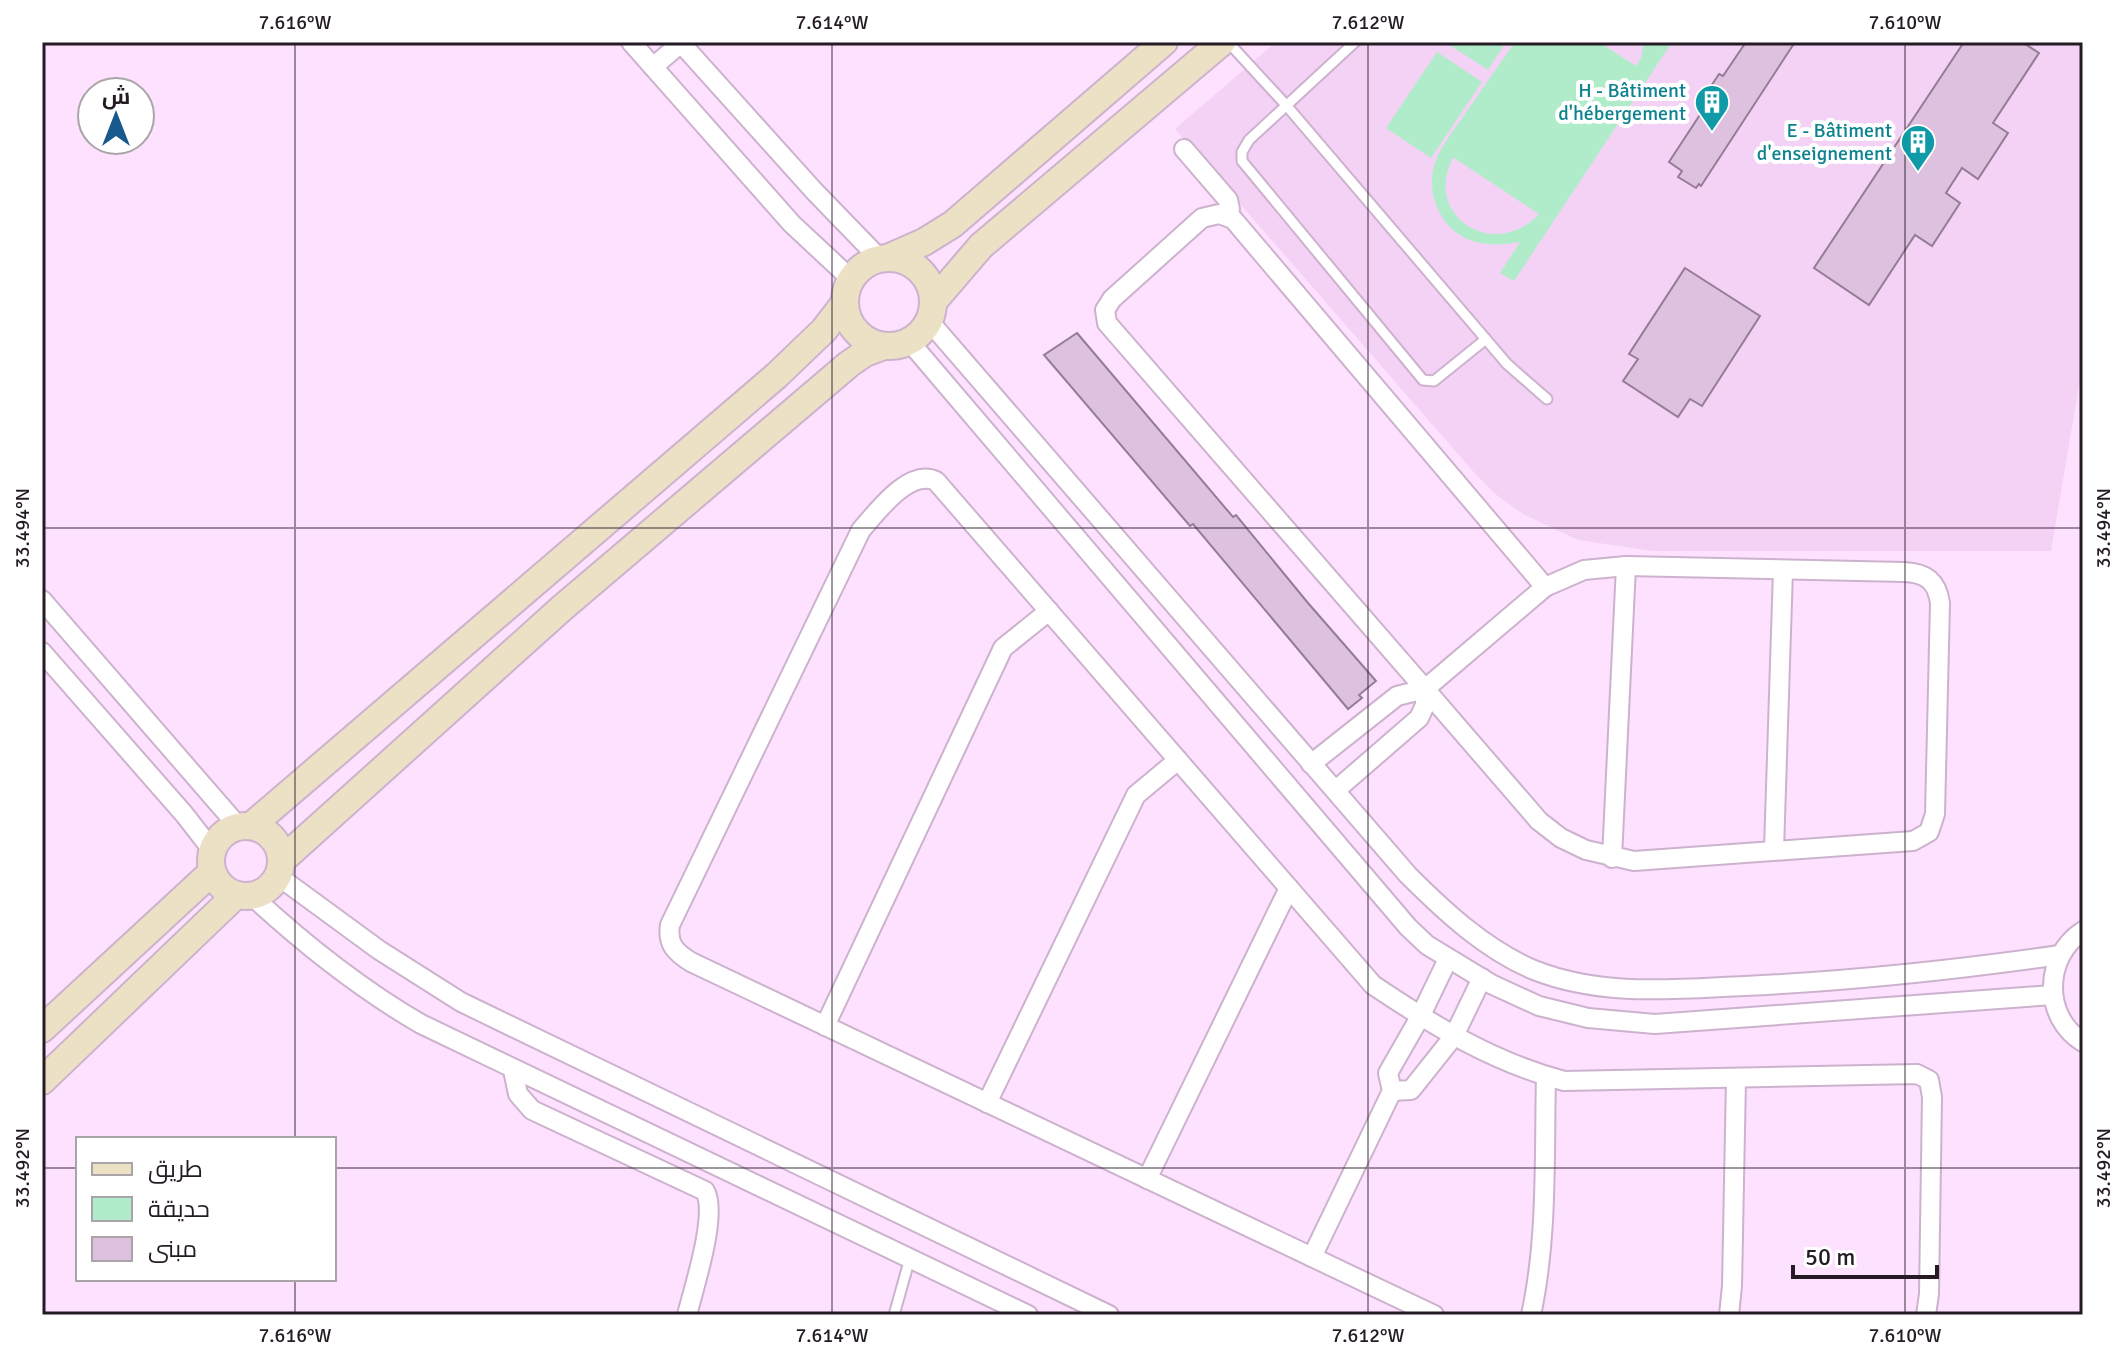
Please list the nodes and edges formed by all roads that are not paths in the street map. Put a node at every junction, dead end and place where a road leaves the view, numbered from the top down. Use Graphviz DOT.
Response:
graph roads {
  1 [pos="631,42"];
  2 [pos="1164,42"];
  3 [pos="1222,42"];
  4 [pos="1228,42"];
  5 [pos="1355,42"];
  6 [pos="681,43"];
  7 [pos="653,67"];
  8 [pos="1286,105"];
  9 [pos="1184,149"];
  10 [pos="1227,216"];
  11 [pos="884,258"];
  12 [pos="848,292"];
  13 [pos="931,311"];
  14 [pos="1486,339"];
  15 [pos="897,343"];
  16 [pos="1547,399"];
  17 [pos="1626,566"];
  18 [pos="1783,570"];
  19 [pos="1143,571"];
  20 [pos="1545,587"];
  21 [pos="1119,588"];
  22 [pos="42,600"];
  23 [pos="1049,611"];
  24 [pos="42,652"];
  25 [pos="1425,689"];
  26 [pos="1178,760"];
  27 [pos="1311,764"];
  28 [pos="1336,790"];
  29 [pos="244,826"];
  30 [pos="1774,850"];
  31 [pos="1612,858"];
  32 [pos="212,861"];
  33 [pos="280,868"];
  34 [pos="1289,888"];
  35 [pos="244,896"];
  36 [pos="2083,931"];
  37 [pos="2060,955"];
  38 [pos="1448,959"];
  39 [pos="1482,978"];
  40 [pos="1703,988"];
  41 [pos="2053,995"];
  42 [pos="1420,1017"];
  43 [pos="1706,1020"];
  44 [pos="825,1026"];
  45 [pos="42,1029"];
  46 [pos="1454,1036"];
  47 [pos="2083,1042"];
  48 [pos="513,1070"];
  49 [pos="1546,1076"];
  50 [pos="1736,1078"];
  51 [pos="42,1081"];
  52 [pos="1392,1091"];
  53 [pos="987,1103"];
  54 [pos="1147,1179"];
  55 [pos="1312,1257"];
  56 [pos="910,1258"];
  57 [pos="687,1315"];
  58 [pos="894,1315"];
  59 [pos="1028,1315"];
  60 [pos="1109,1315"];
  61 [pos="1434,1315"];
  62 [pos="1531,1315"];
  63 [pos="1729,1315"];
  64 [pos="1926,1315"];
  1 -- 7 [label="street"];
  2 -- 11 [label="main road"];
  3 -- 13 [label="main road"];
  4 -- 8 [label="lane"];
  5 -- 8 [label="lane"];
  6 -- 7 [label="street"];
  6 -- 11 [label="street"];
  7 -- 12 [label="street"];
  8 -- 14 [label="lane"];
  8 -- 14 [label="lane"];
  9 -- 10 [label="street"];
  10 -- 20 [label="street"];
  10 -- 25 [label="street"];
  11 -- 12 [label="main road"];
  11 -- 13 [label="main road"];
  12 -- 15 [label="main road"];
  12 -- 29 [label="main road"];
  13 -- 15 [label="main road"];
  13 -- 19 [label="street"];
  14 -- 16 [label="lane"];
  15 -- 21 [label="street"];
  15 -- 33 [label="main road"];
  17 -- 18 [label="street"];
  17 -- 20 [label="street"];
  17 -- 31 [label="street"];
  18 -- 30 [label="street"];
  18 -- 30 [label="street"];
  19 -- 21 [label="street"];
  19 -- 27 [label="street"];
  20 -- 25 [label="street"];
  21 -- 38 [label="street"];
  22 -- 29 [label="street"];
  23 -- 26 [label="street"];
  23 -- 44 [label="street"];
  23 -- 44 [label="street"];
  24 -- 32 [label="street"];
  25 -- 27 [label="street"];
  25 -- 28 [label="street"];
  25 -- 31 [label="street"];
  26 -- 34 [label="street"];
  26 -- 53 [label="street"];
  27 -- 28 [label="street"];
  28 -- 40 [label="street"];
  29 -- 32 [label="main road"];
  29 -- 33 [label="main road"];
  30 -- 31 [label="street"];
  32 -- 35 [label="main road"];
  32 -- 45 [label="main road"];
  33 -- 35 [label="main road"];
  33 -- 60 [label="street"];
  34 -- 42 [label="street"];
  34 -- 54 [label="street"];
  35 -- 48 [label="street"];
  35 -- 51 [label="main road"];
  36 -- 37 [label="street"];
  37 -- 40 [label="street"];
  37 -- 41 [label="street"];
  38 -- 39 [label="street"];
  38 -- 42 [label="street"];
  39 -- 43 [label="street"];
  39 -- 46 [label="street"];
  40 -- 43 [label="street"];
  41 -- 43 [label="street"];
  41 -- 47 [label="street"];
  42 -- 46 [label="street"];
  42 -- 52 [label="street"];
  44 -- 53 [label="street"];
  46 -- 49 [label="street"];
  46 -- 52 [label="street"];
  48 -- 56 [label="street"];
  48 -- 57 [label="street"];
  49 -- 50 [label="street"];
  49 -- 62 [label="street"];
  50 -- 63 [label="street"];
  50 -- 64 [label="street"];
  52 -- 55 [label="street"];
  53 -- 54 [label="street"];
  54 -- 55 [label="street"];
  55 -- 61 [label="street"];
  56 -- 58 [label="lane"];
  56 -- 59 [label="street"];
}
